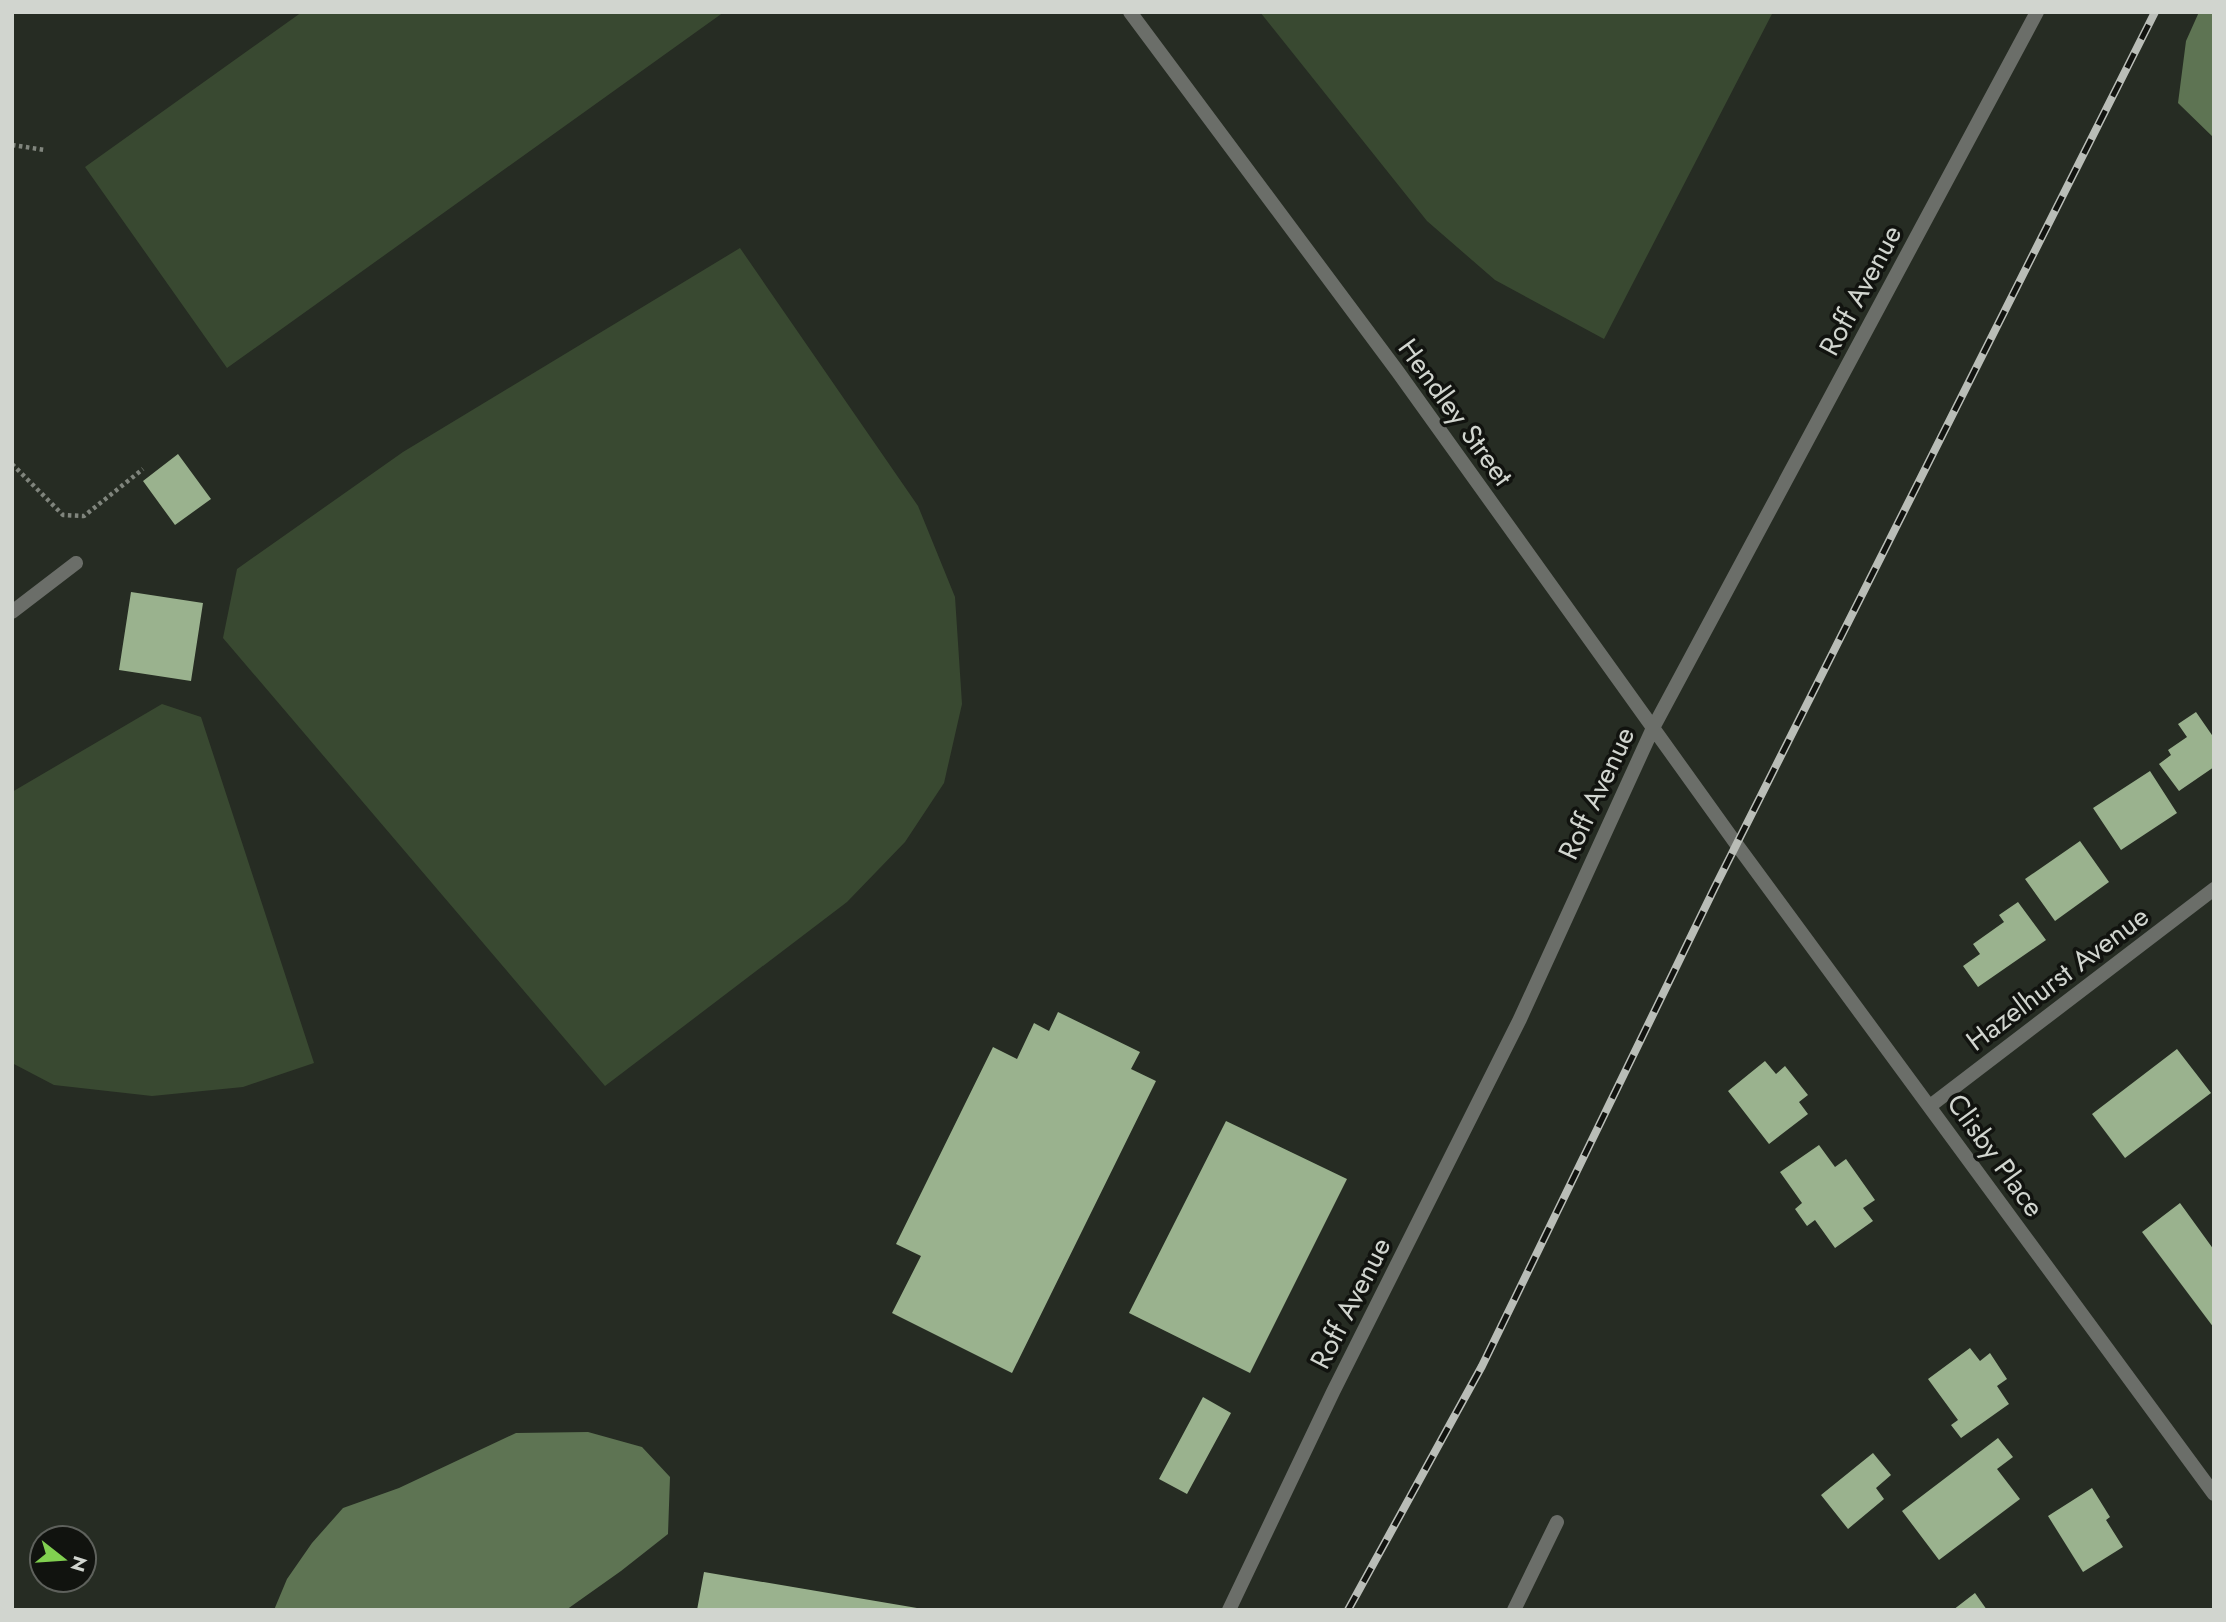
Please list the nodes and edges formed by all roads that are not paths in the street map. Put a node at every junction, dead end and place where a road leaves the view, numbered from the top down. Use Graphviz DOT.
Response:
graph roads {
  1 [pos="1129,12"];
  2 [pos="2037,12"];
  3 [pos="76,563"];
  4 [pos="12,612"];
  5 [pos="1653,728"];
  6 [pos="1737,845"];
  7 [pos="2214,889"];
  8 [pos="1930,1106"];
  9 [pos="2214,1494"];
  10 [pos="1558,1522"];
  11 [pos="1229,1610"];
  12 [pos="1514,1610"];
  1 -- 5 [label="street, Hendley Street"];
  2 -- 5 [label="street, Roff Avenue"];
  3 -- 4 [label="street"];
  5 -- 6 [label="street, Hendley Street"];
  5 -- 11 [label="street, Roff Avenue"];
  6 -- 8 [label="street, Clisby Place"];
  7 -- 8 [label="street, Hazelhurst Avenue"];
  8 -- 9 [label="street, Clisby Place"];
  10 -- 12 [label="street"];
}
